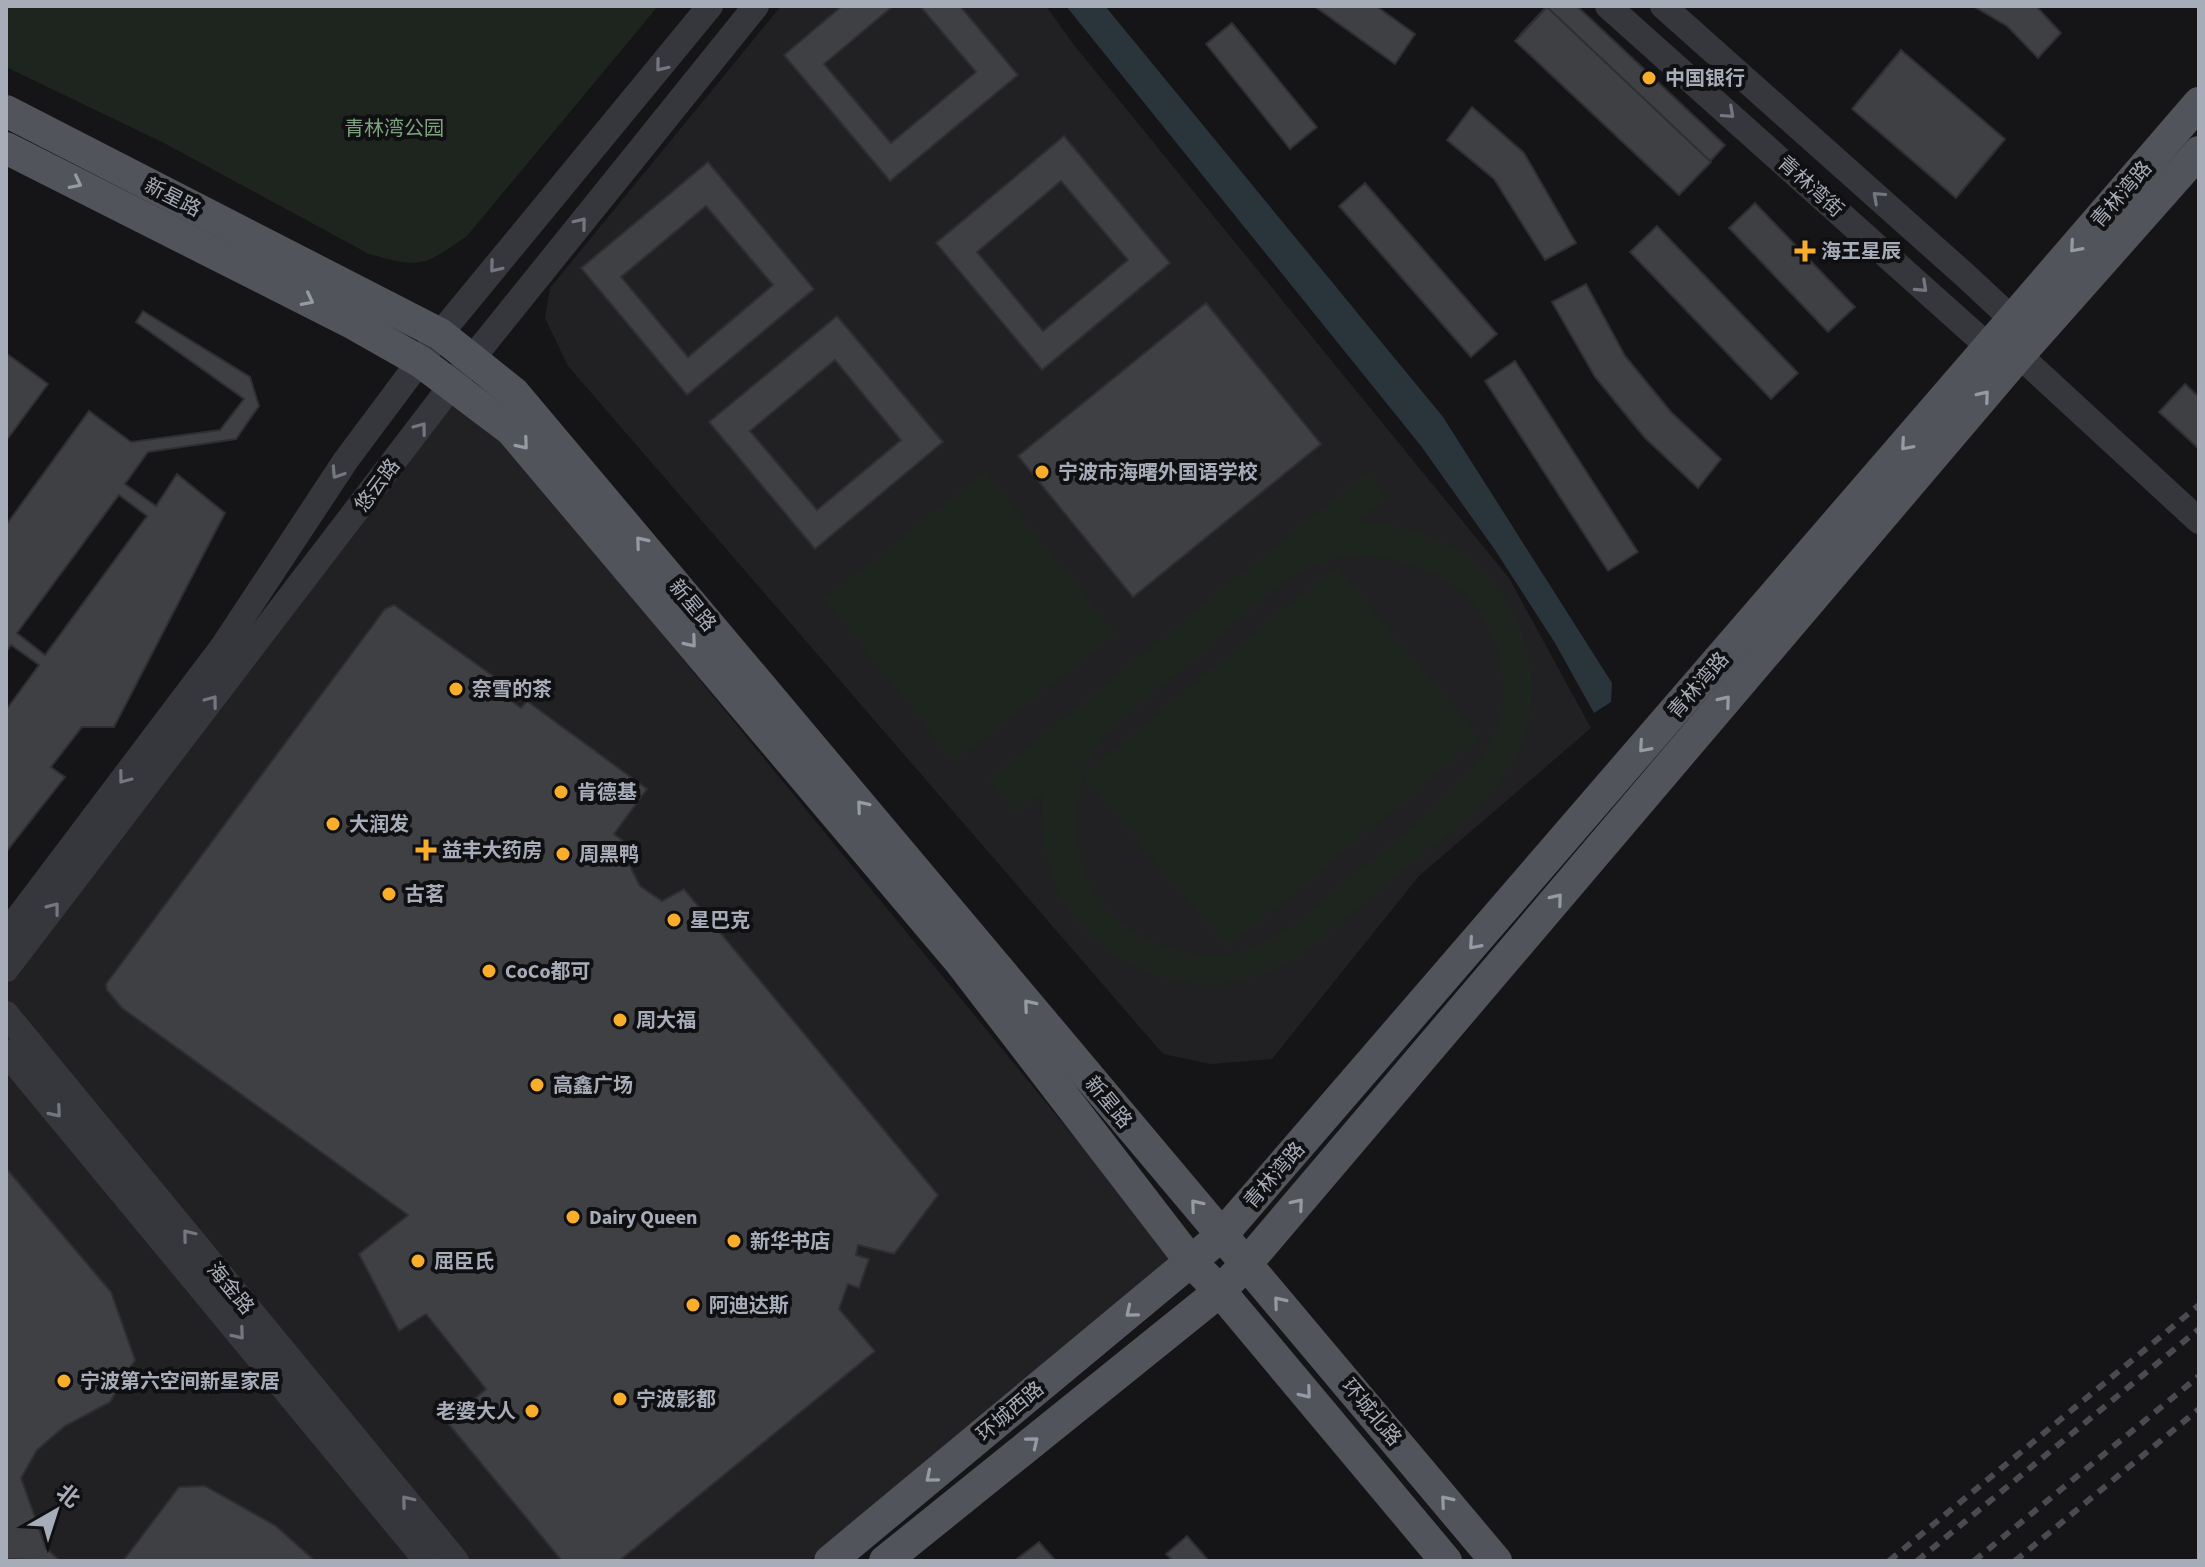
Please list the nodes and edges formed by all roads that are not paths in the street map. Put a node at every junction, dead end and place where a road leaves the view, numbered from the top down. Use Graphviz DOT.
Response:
graph roads {
  1 [pos="710,6"];
  2 [pos="756,6"];
  3 [pos="1608,6"];
  4 [pos="1663,6"];
  5 [pos="2199,103"];
  6 [pos="6,111"];
  7 [pos="6,148"];
  8 [pos="2199,152"];
  9 [pos="2013,320"];
  10 [pos="440,334"];
  11 [pos="2004,352"];
  12 [pos="421,362"];
  13 [pos="462,373"];
  14 [pos="2199,521"];
  15 [pos="6,934"];
  16 [pos="6,969"];
  17 [pos="6,1014"];
  18 [pos="6,1052"];
  19 [pos="1221,1236"];
  20 [pos="1191,1262"];
  21 [pos="1247,1263"];
  22 [pos="1220,1291"];
  23 [pos="427,1561"];
  24 [pos="456,1561"];
  25 [pos="830,1561"];
  26 [pos="885,1561"];
  27 [pos="1446,1561"];
  28 [pos="1496,1561"];
  1 -- 10 [label="street, 悠云路, one-way"];
  13 -- 2 [label="street, 悠云路, one-way"];
  3 -- 11 [label="street, 青林湾街, one-way"];
  9 -- 4 [label="street, 青林湾街, one-way"];
  5 -- 9 [label="main road, 青林湾路, one-way"];
  6 -- 10 [label="main road, 新星路"];
  7 -- 12 [label="main road, 新星路, one-way"];
  8 -- 11 [label="main road, 青林湾路"];
  9 -- 11 [label="main road, 青林湾路"];
  10 -- 12 [label="street, 悠云路"];
  10 -- 13 [label="main road, 新星路"];
  11 -- 14 [label="street, 青林湾街"];
  11 -- 19 [label="main road, 青林湾路, one-way"];
  21 -- 11 [label="main road, 青林湾路, one-way"];
  12 -- 13 [label="main road, 新星路"];
  12 -- 15 [label="street, 悠云路, one-way"];
  16 -- 13 [label="street, 悠云路, one-way"];
  19 -- 13 [label="main road, 新星路, one-way"];
  13 -- 20 [label="main road, 新星路, one-way"];
  24 -- 17 [label="street, 海金路, one-way"];
  18 -- 23 [label="street, 海金路, one-way"];
  19 -- 20 [label="main road, 青林湾路"];
  19 -- 21 [label="main road, 新星路"];
  20 -- 22 [label="main road, 新星路"];
  20 -- 25 [label="main road, 环城西路, one-way"];
  21 -- 22 [label="main road, 青林湾路"];
  28 -- 21 [label="main road, 环城北路, one-way"];
  26 -- 22 [label="main road, 青林湾路, one-way"];
  22 -- 27 [label="main road, 环城北路, one-way"];
}
